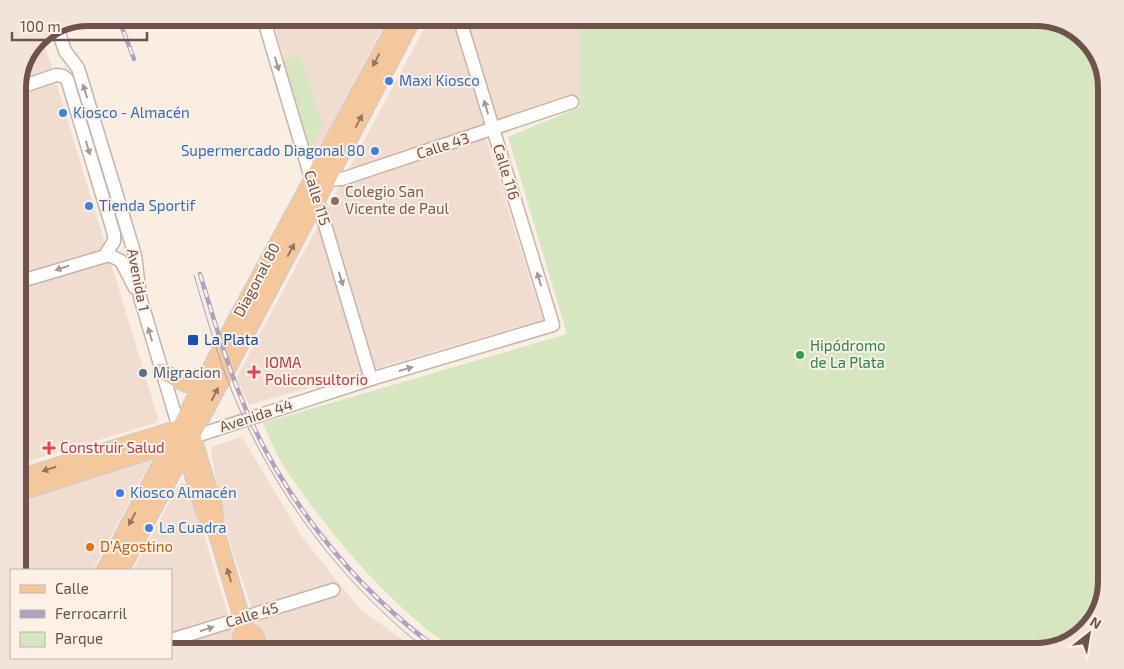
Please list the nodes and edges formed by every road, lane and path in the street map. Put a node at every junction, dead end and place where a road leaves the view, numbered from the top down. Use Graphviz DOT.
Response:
graph roads {
  1 [pos="265,26"];
  2 [pos="396,26"];
  3 [pos="410,26"];
  4 [pos="461,26"];
  5 [pos="59,34"];
  6 [pos="64,51"];
  7 [pos="56,75"];
  8 [pos="26,85"];
  9 [pos="572,102"];
  10 [pos="493,130"];
  11 [pos="311,179"];
  12 [pos="328,180"];
  13 [pos="317,199"];
  14 [pos="106,254"];
  15 [pos="26,279"];
  16 [pos="140,297"];
  17 [pos="553,325"];
  18 [pos="161,370"];
  19 [pos="207,375"];
  20 [pos="371,379"];
  21 [pos="182,440"];
  22 [pos="26,476"];
  23 [pos="26,490"];
  24 [pos="106,569"];
  25 [pos="121,569"];
  26 [pos="333,590"];
  27 [pos="244,623"];
  28 [pos="172,640"];
  29 [pos="243,643"];
  30 [pos="257,643"];
  1 -- 11 [label="street, Calle 115, one-way"];
  2 -- 11 [label="main road, Diagonal 80, one-way"];
  12 -- 3 [label="main road, Diagonal 80, one-way"];
  10 -- 4 [label="street, Calle 116, one-way"];
  5 -- 6 [label="street, Avenida 1"];
  6 -- 7 [label="street"];
  16 -- 6 [label="street, Avenida 1, one-way"];
  7 -- 8 [label="street"];
  7 -- 14 [label="street, Avenida 1, one-way"];
  9 -- 10 [label="street, Calle 43"];
  10 -- 12 [label="street, Calle 43"];
  17 -- 10 [label="street, Calle 116, one-way"];
  11 -- 12 [label="street, Calle 43"];
  11 -- 13 [label="street, Calle 115"];
  11 -- 19 [label="main road, Diagonal 80"];
  12 -- 13 [label="main road, Diagonal 80"];
  13 -- 20 [label="street, Calle 115, one-way"];
  21 -- 13 [label="main road, Diagonal 80, one-way"];
  14 -- 15 [label="street, one-way"];
  14 -- 16 [label="street"];
  18 -- 16 [label="street, Avenida 1, one-way"];
  20 -- 17 [label="street, Avenida 44, one-way"];
  18 -- 19 [label="main road"];
  18 -- 21 [label="street, Avenida 1"];
  19 -- 21 [label="main road, Diagonal 80"];
  20 -- 21 [label="street, Avenida 44"];
  21 -- 22 [label="main road, Avenida 44, one-way"];
  21 -- 23 [label="main road, Avenida 44"];
  21 -- 24 [label="main road, Diagonal 80, one-way"];
  21 -- 25 [label="main road, Diagonal 80"];
  27 -- 21 [label="main road, Avenida 1, one-way"];
  26 -- 27 [label="street, Calle 45"];
  28 -- 27 [label="street, Calle 45, one-way"];
  27 -- 29 [label="main road, Avenida 1"];
  27 -- 30 [label="main road, Avenida 1"];
}
